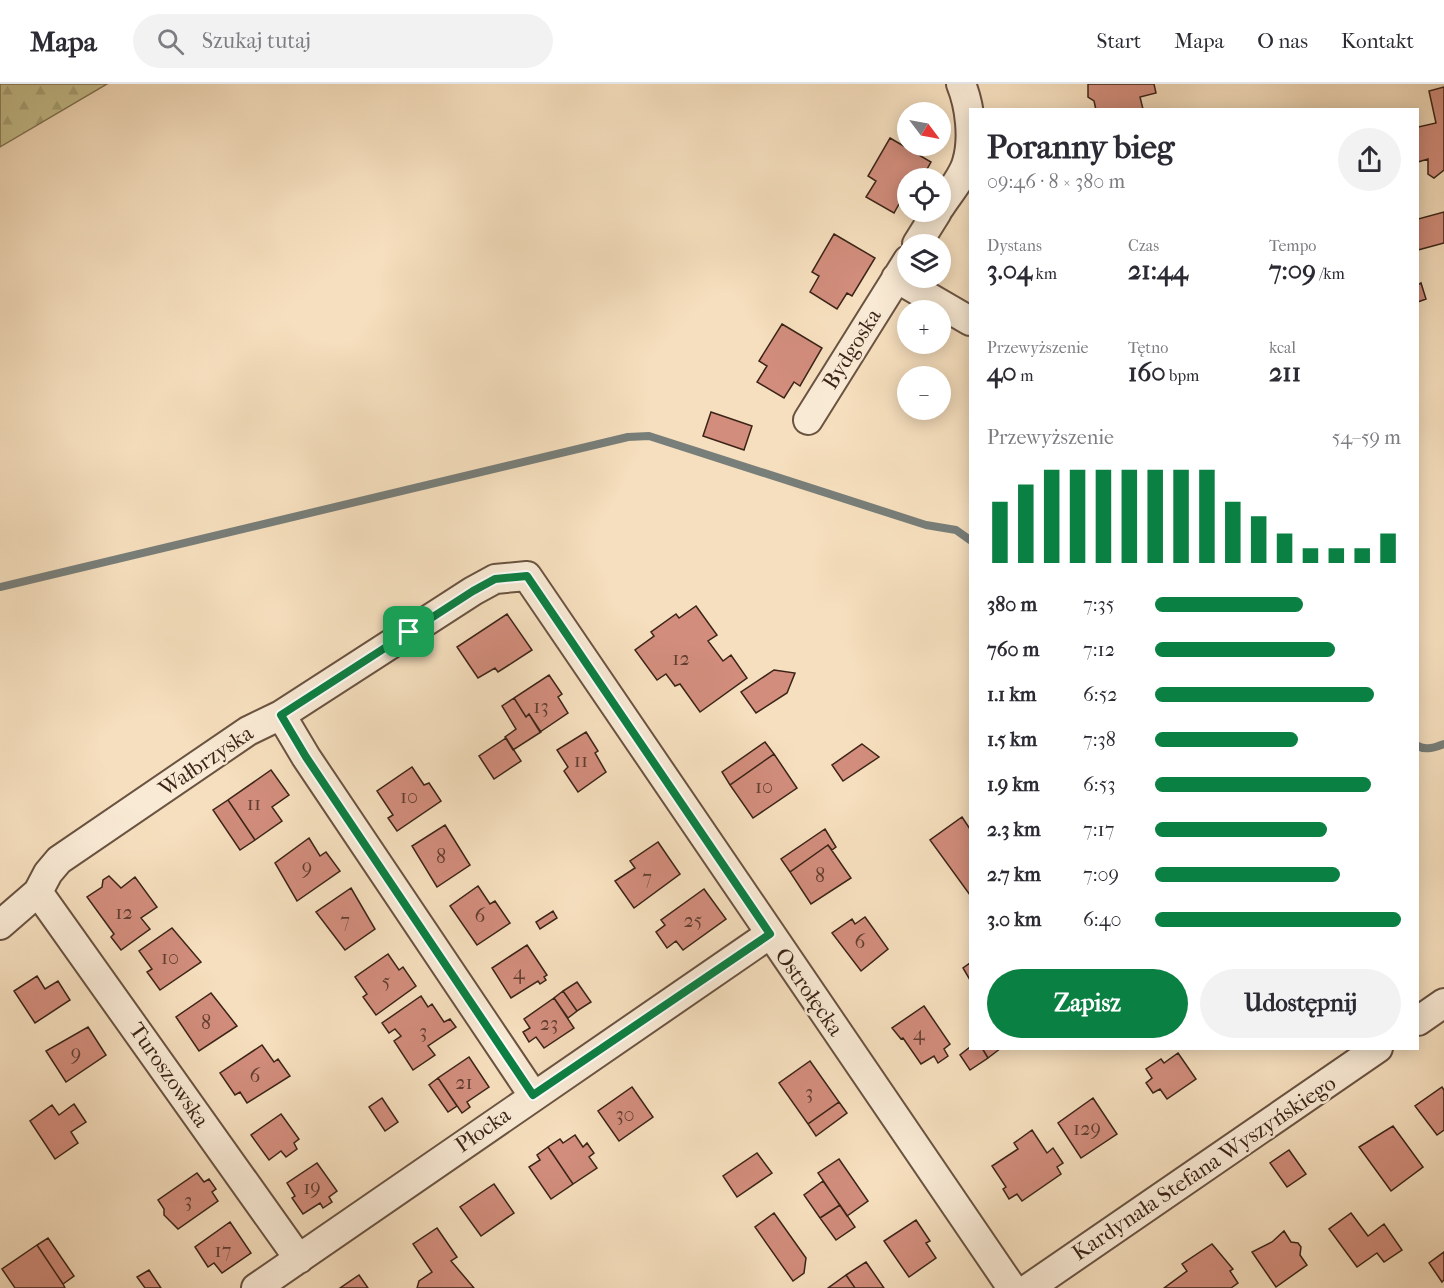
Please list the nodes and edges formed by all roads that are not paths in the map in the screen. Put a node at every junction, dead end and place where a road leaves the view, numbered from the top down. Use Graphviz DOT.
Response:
graph roads {
  1 [pos="961,84"];
  2 [pos="969,130"];
  3 [pos="969,149"];
  4 [pos="951,189"];
  5 [pos="897,277"];
  6 [pos="927,288"];
  7 [pos="969,320"];
  8 [pos="808,420"];
  9 [pos="527,576"];
  10 [pos="281,715"];
  11 [pos="38,892"];
  12 [pos="0,925"];
  13 [pos="770,934"];
  14 [pos="1444,1003"];
  15 [pos="1419,1020"];
  16 [pos="1375,1050"];
  17 [pos="533,1095"];
  18 [pos="299,1259"];
  19 [pos="256,1288"];
  20 [pos="1012,1288"];
  21 [pos="1029,1288"];
  1 -- 2 [label="street"];
  3 -- 4 [label="street"];
  5 -- 8 [label="street, Bydgoska"];
  6 -- 7 [label="street, Bydgoska"];
  9 -- 10 [label="street, Wałbrzyska"];
  9 -- 13 [label="street, Ostrołęcka"];
  10 -- 11 [label="street, Wałbrzyska"];
  10 -- 17 [label="street"];
  11 -- 12 [label="street, Wałbrzyska"];
  11 -- 18 [label="street, Turoszowska"];
  13 -- 17 [label="street, Płocka"];
  13 -- 20 [label="street, Ostrołęcka"];
  14 -- 15 [label="street"];
  16 -- 21 [label="street, Kardynała Stefana Wyszyńskiego"];
  17 -- 18 [label="street, Płocka"];
  18 -- 19 [label="street, Płocka"];
}
